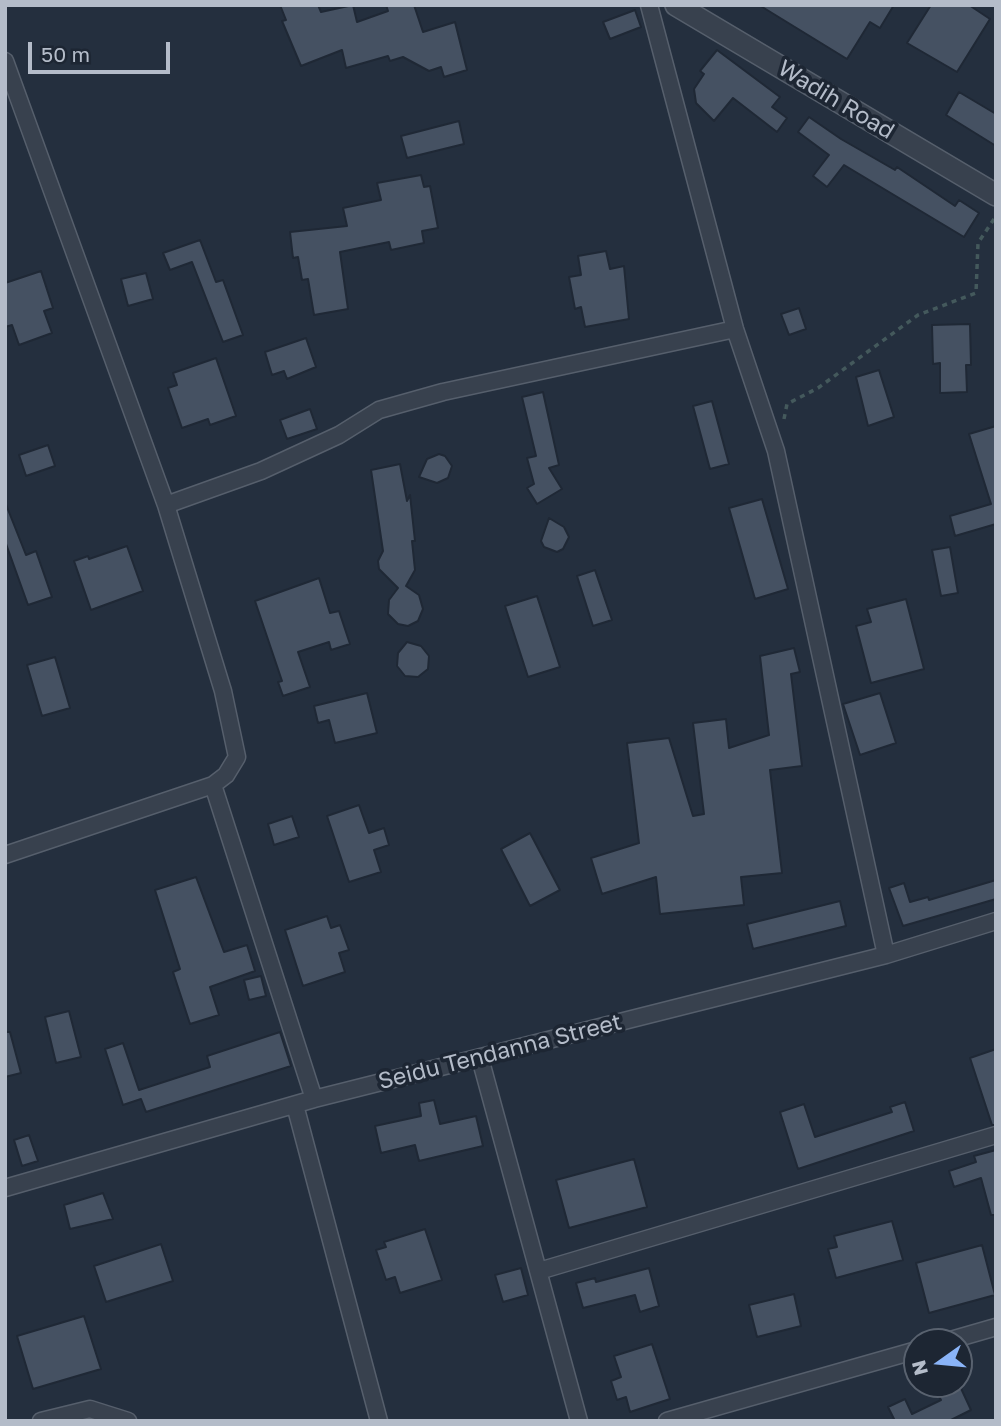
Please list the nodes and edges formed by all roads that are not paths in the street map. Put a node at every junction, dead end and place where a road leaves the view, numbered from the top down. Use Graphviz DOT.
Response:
graph roads {
  1 [pos="649,5"];
  2 [pos="676,5"];
  3 [pos="5,61"];
  4 [pos="996,195"];
  5 [pos="735,329"];
  6 [pos="166,505"];
  7 [pos="213,785"];
  8 [pos="5,855"];
  9 [pos="996,921"];
  10 [pos="886,955"];
  11 [pos="480,1058"];
  12 [pos="314,1099"];
  13 [pos="295,1105"];
  14 [pos="996,1136"];
  15 [pos="5,1188"];
  16 [pos="539,1271"];
  17 [pos="996,1327"];
  18 [pos="973,1334"];
  19 [pos="903,1354"];
  20 [pos="41,1421"];
  21 [pos="128,1421"];
  22 [pos="379,1421"];
  23 [pos="579,1421"];
  24 [pos="667,1421"];
  1 -- 5 [label="street"];
  2 -- 4 [label="street, Wadih Road"];
  3 -- 6 [label="street"];
  5 -- 6 [label="street"];
  5 -- 10 [label="street"];
  6 -- 7 [label="street"];
  7 -- 8 [label="street"];
  7 -- 12 [label="street"];
  9 -- 10 [label="street, Seidu Tendanna Street"];
  10 -- 11 [label="street, Seidu Tendanna Street"];
  11 -- 12 [label="street, Seidu Tendanna Street"];
  11 -- 16 [label="street"];
  12 -- 13 [label="street, Seidu Tendanna Street"];
  13 -- 15 [label="street, Seidu Tendanna Street"];
  13 -- 22 [label="street"];
  14 -- 16 [label="street"];
  16 -- 23 [label="street"];
  17 -- 18 [label="street"];
  19 -- 24 [label="street"];
  20 -- 21 [label="street"];
}
